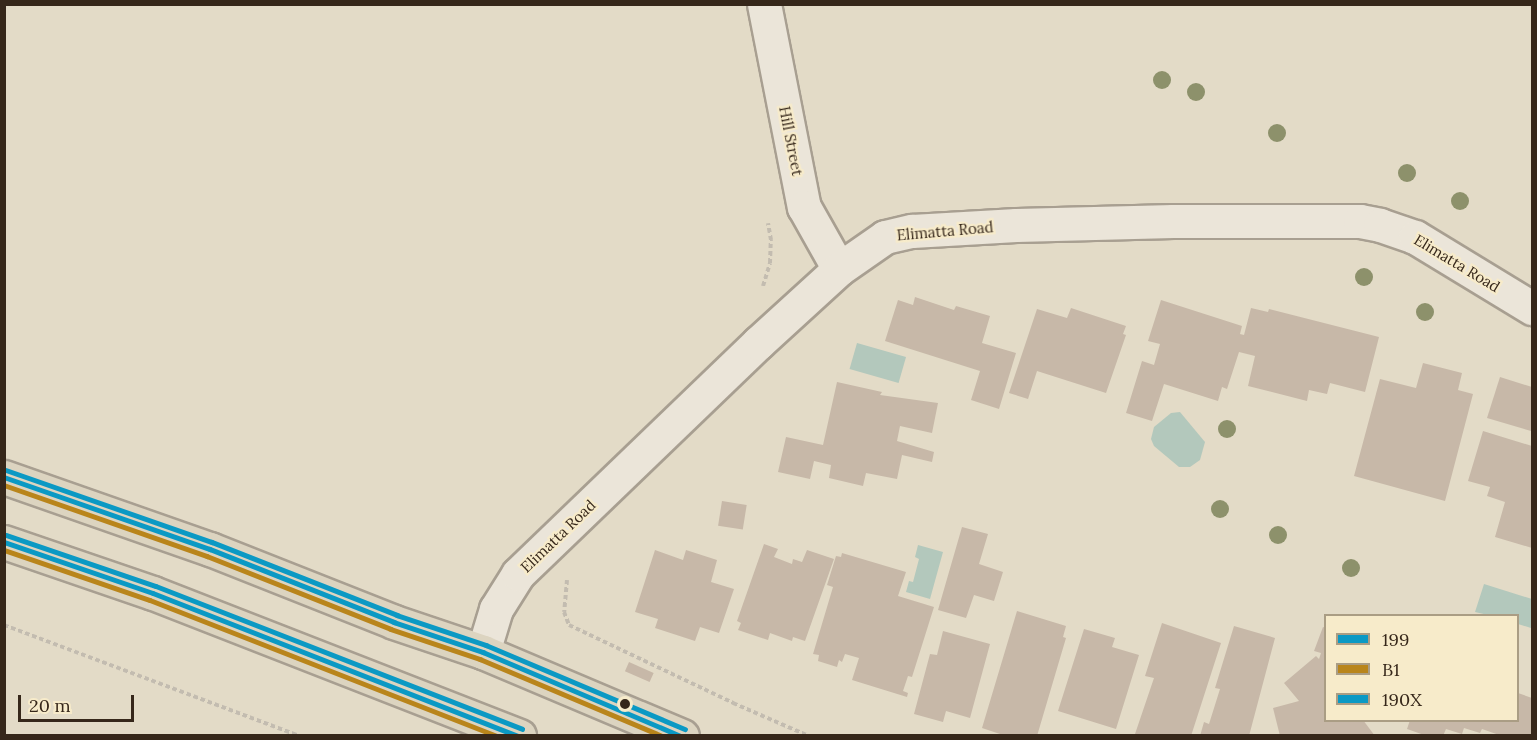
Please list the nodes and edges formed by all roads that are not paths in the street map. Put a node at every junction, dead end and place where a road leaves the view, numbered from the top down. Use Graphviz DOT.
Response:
graph roads {
  1 [pos="764,4"];
  2 [pos="839,269"];
  3 [pos="1533,308"];
  4 [pos="4,477"];
  5 [pos="4,542"];
  6 [pos="483,652"];
  7 [pos="465,724"];
  8 [pos="519,735"];
  9 [pos="682,735"];
  1 -- 2 [label="street, Hill Street"];
  2 -- 3 [label="street, Elimatta Road"];
  2 -- 6 [label="street, Elimatta Road"];
  4 -- 6 [label="highway"];
  5 -- 7 [label="highway"];
  6 -- 9 [label="highway"];
  7 -- 8 [label="highway"];
}
